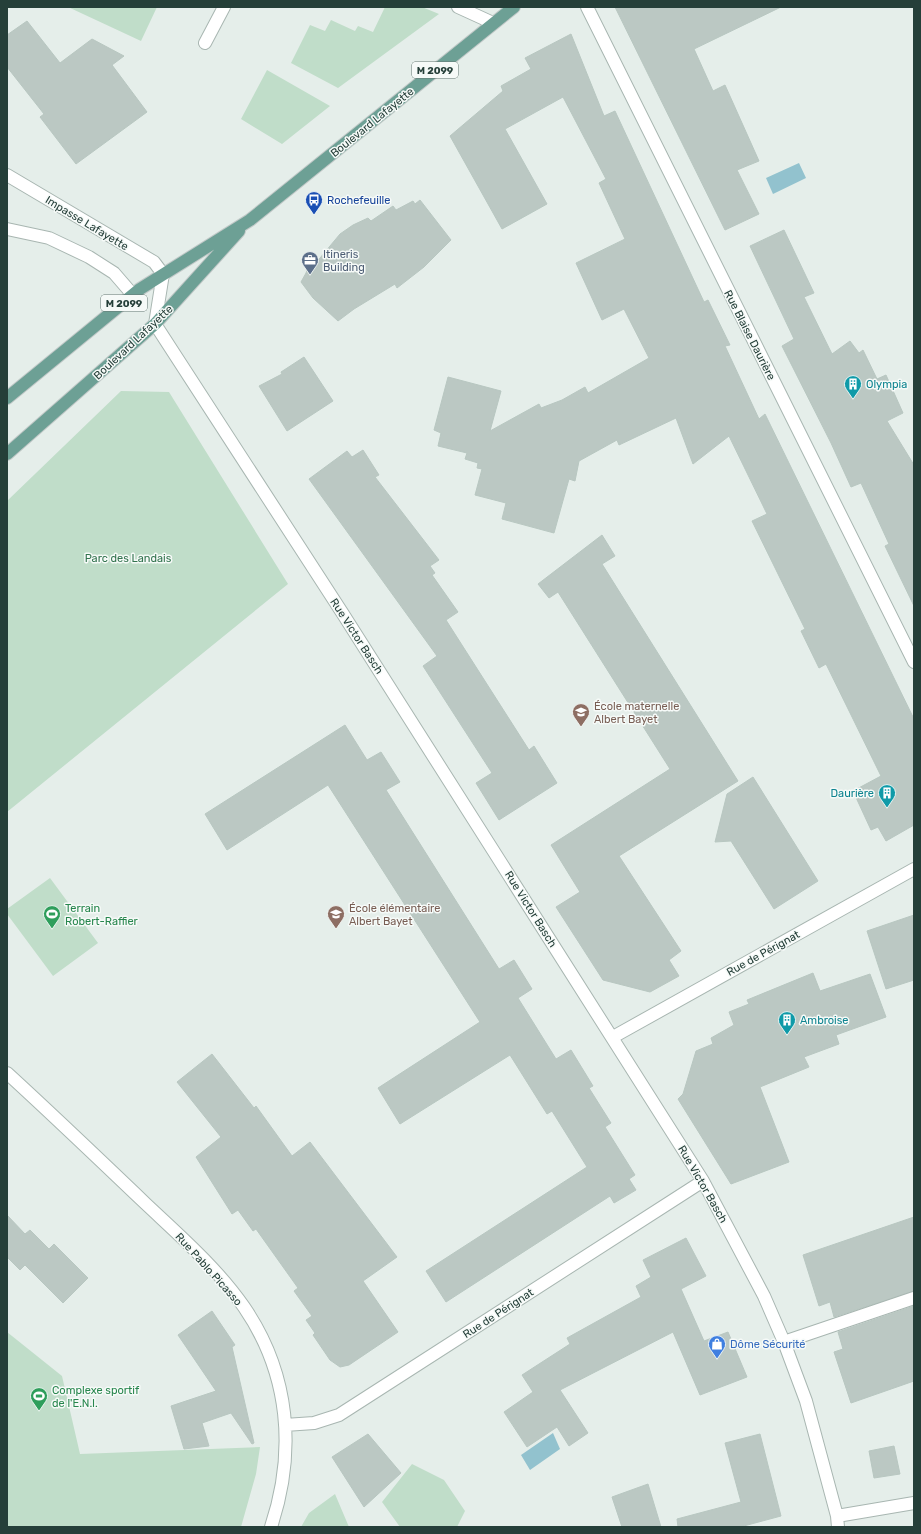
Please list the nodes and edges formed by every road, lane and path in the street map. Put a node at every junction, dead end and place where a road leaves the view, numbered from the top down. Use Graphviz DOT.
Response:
graph roads {
  1 [pos="224,7"];
  2 [pos="458,7"];
  3 [pos="514,7"];
  4 [pos="587,7"];
  5 [pos="493,23"];
  6 [pos="206,43"];
  7 [pos="7,175"];
  8 [pos="250,220"];
  9 [pos="7,229"];
  10 [pos="164,274"];
  11 [pos="133,295"];
  12 [pos="155,324"];
  13 [pos="7,398"];
  14 [pos="7,454"];
  15 [pos="914,662"];
  16 [pos="914,869"];
  17 [pos="612,1037"];
  18 [pos="7,1073"];
  19 [pos="703,1181"];
  20 [pos="914,1298"];
  21 [pos="784,1342"];
  22 [pos="285,1425"];
  23 [pos="914,1503"];
  24 [pos="838,1521"];
  25 [pos="271,1527"];
  1 -- 6 [label="street"];
  2 -- 5 [label="street"];
  3 -- 5 [label="main road, Boulevard Lafayette / M 2099"];
  4 -- 15 [label="street, Rue Blaise Daurière"];
  5 -- 8 [label="main road, Boulevard Lafayette / M 2099"];
  7 -- 10 [label="street, Impasse Lafayette"];
  8 -- 10 [label="main road, Boulevard Lafayette / M 2099"];
  8 -- 12 [label="main road, Boulevard Lafayette / M 2099"];
  9 -- 11 [label="street"];
  10 -- 11 [label="main road, Boulevard Lafayette / M 2099"];
  10 -- 12 [label="street"];
  11 -- 13 [label="main road, Boulevard Lafayette / M 2099"];
  12 -- 14 [label="main road, Boulevard Lafayette / M 2099"];
  12 -- 17 [label="street, Rue Victor Basch"];
  16 -- 17 [label="street, Rue de Pérignat"];
  17 -- 19 [label="street, Rue Victor Basch"];
  18 -- 22 [label="street, Rue Pablo Picasso"];
  19 -- 21 [label="street, Rue Victor Basch"];
  19 -- 22 [label="street, Rue de Pérignat"];
  20 -- 21 [label="street"];
  21 -- 24 [label="street, Rue Victor Basch"];
  22 -- 25 [label="street, Rue Pablo Picasso"];
  23 -- 24 [label="street"];
}
